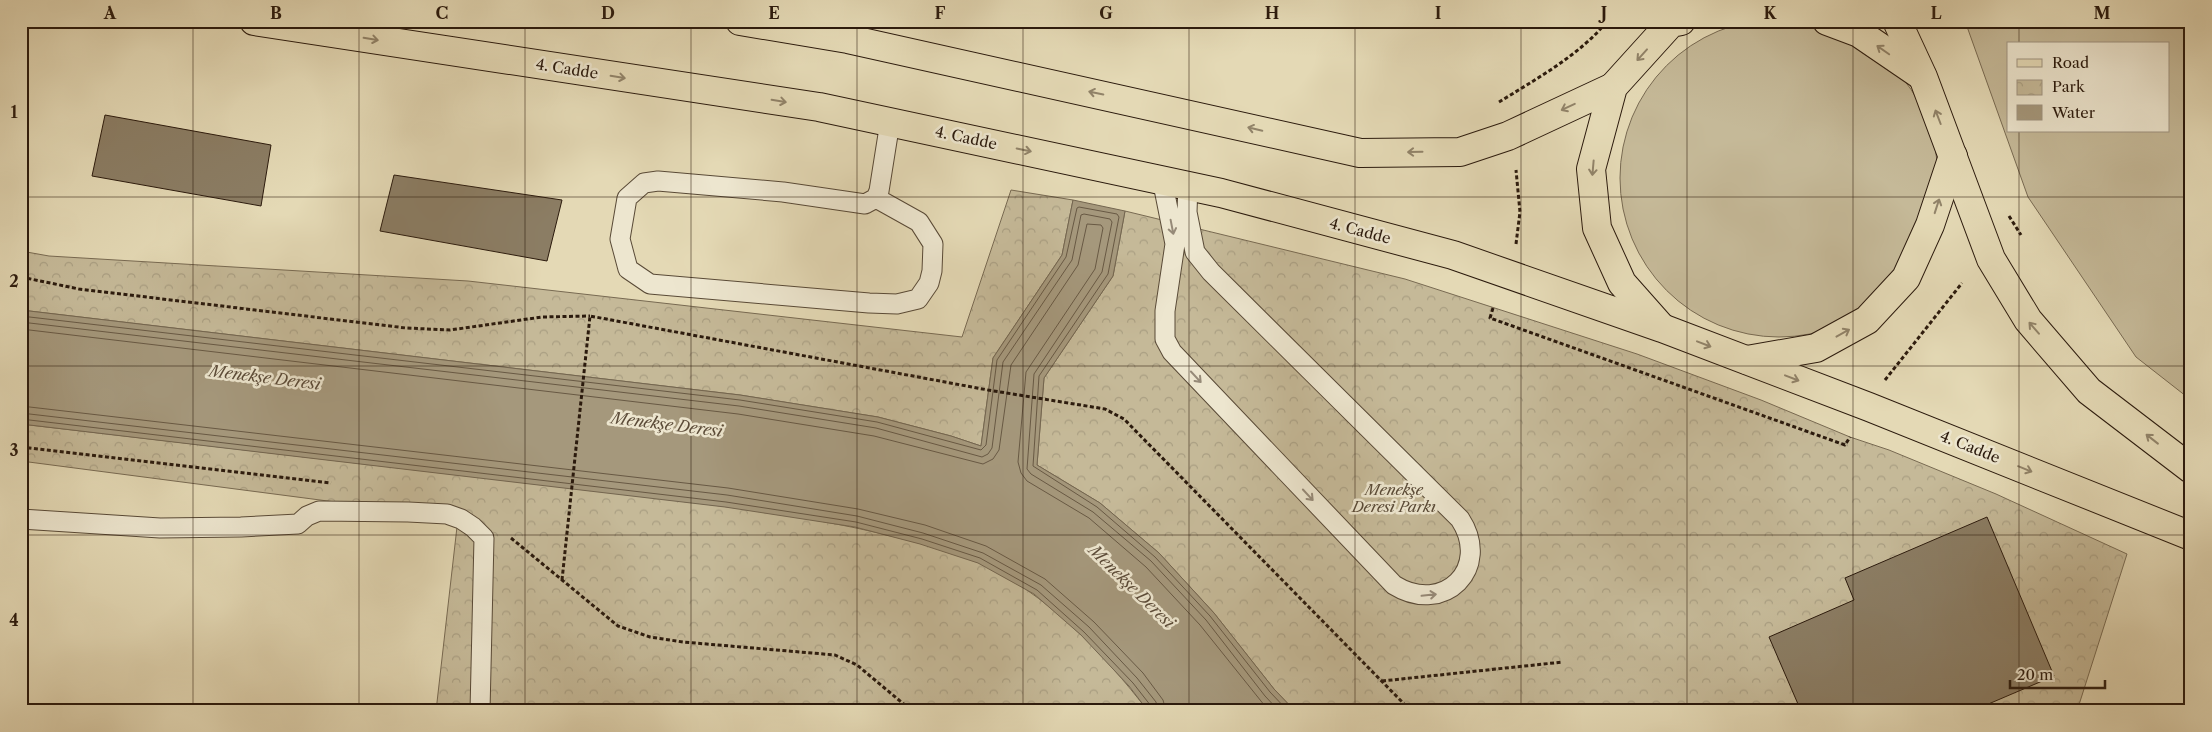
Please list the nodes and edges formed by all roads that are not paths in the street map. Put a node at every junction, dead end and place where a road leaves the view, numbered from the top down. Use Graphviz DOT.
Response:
graph roads {
  1 [pos="254,21"];
  2 [pos="740,21"];
  3 [pos="1827,21"];
  4 [pos="1897,21"];
  5 [pos="1675,22"];
  6 [pos="1923,77"];
  7 [pos="1613,87"];
  8 [pos="890,122"];
  9 [pos="1953,156"];
  10 [pos="1175,182"];
  11 [pos="876,198"];
  12 [pos="1662,328"];
  13 [pos="1747,360"];
  14 [pos="2191,468"];
  15 [pos="21,519"];
  16 [pos="2191,536"];
  17 [pos="480,711"];
  1 -- 8 [label="main road, 4. Cadde, one-way"];
  7 -- 2 [label="main road, one-way"];
  6 -- 3 [label="main road, one-way"];
  4 -- 6 [label="main road"];
  5 -- 7 [label="main road, one-way"];
  9 -- 6 [label="main road, one-way"];
  7 -- 12 [label="main road, one-way"];
  8 -- 10 [label="main road, 4. Cadde, one-way"];
  8 -- 11 [label="lane"];
  13 -- 9 [label="main road, one-way"];
  14 -- 9 [label="main road, one-way"];
  10 -- 10 [label="lane, one-way"];
  10 -- 12 [label="main road, 4. Cadde"];
  11 -- 11 [label="lane"];
  12 -- 13 [label="main road, 4. Cadde, one-way"];
  13 -- 16 [label="main road, 4. Cadde, one-way"];
  15 -- 17 [label="lane"];
}
